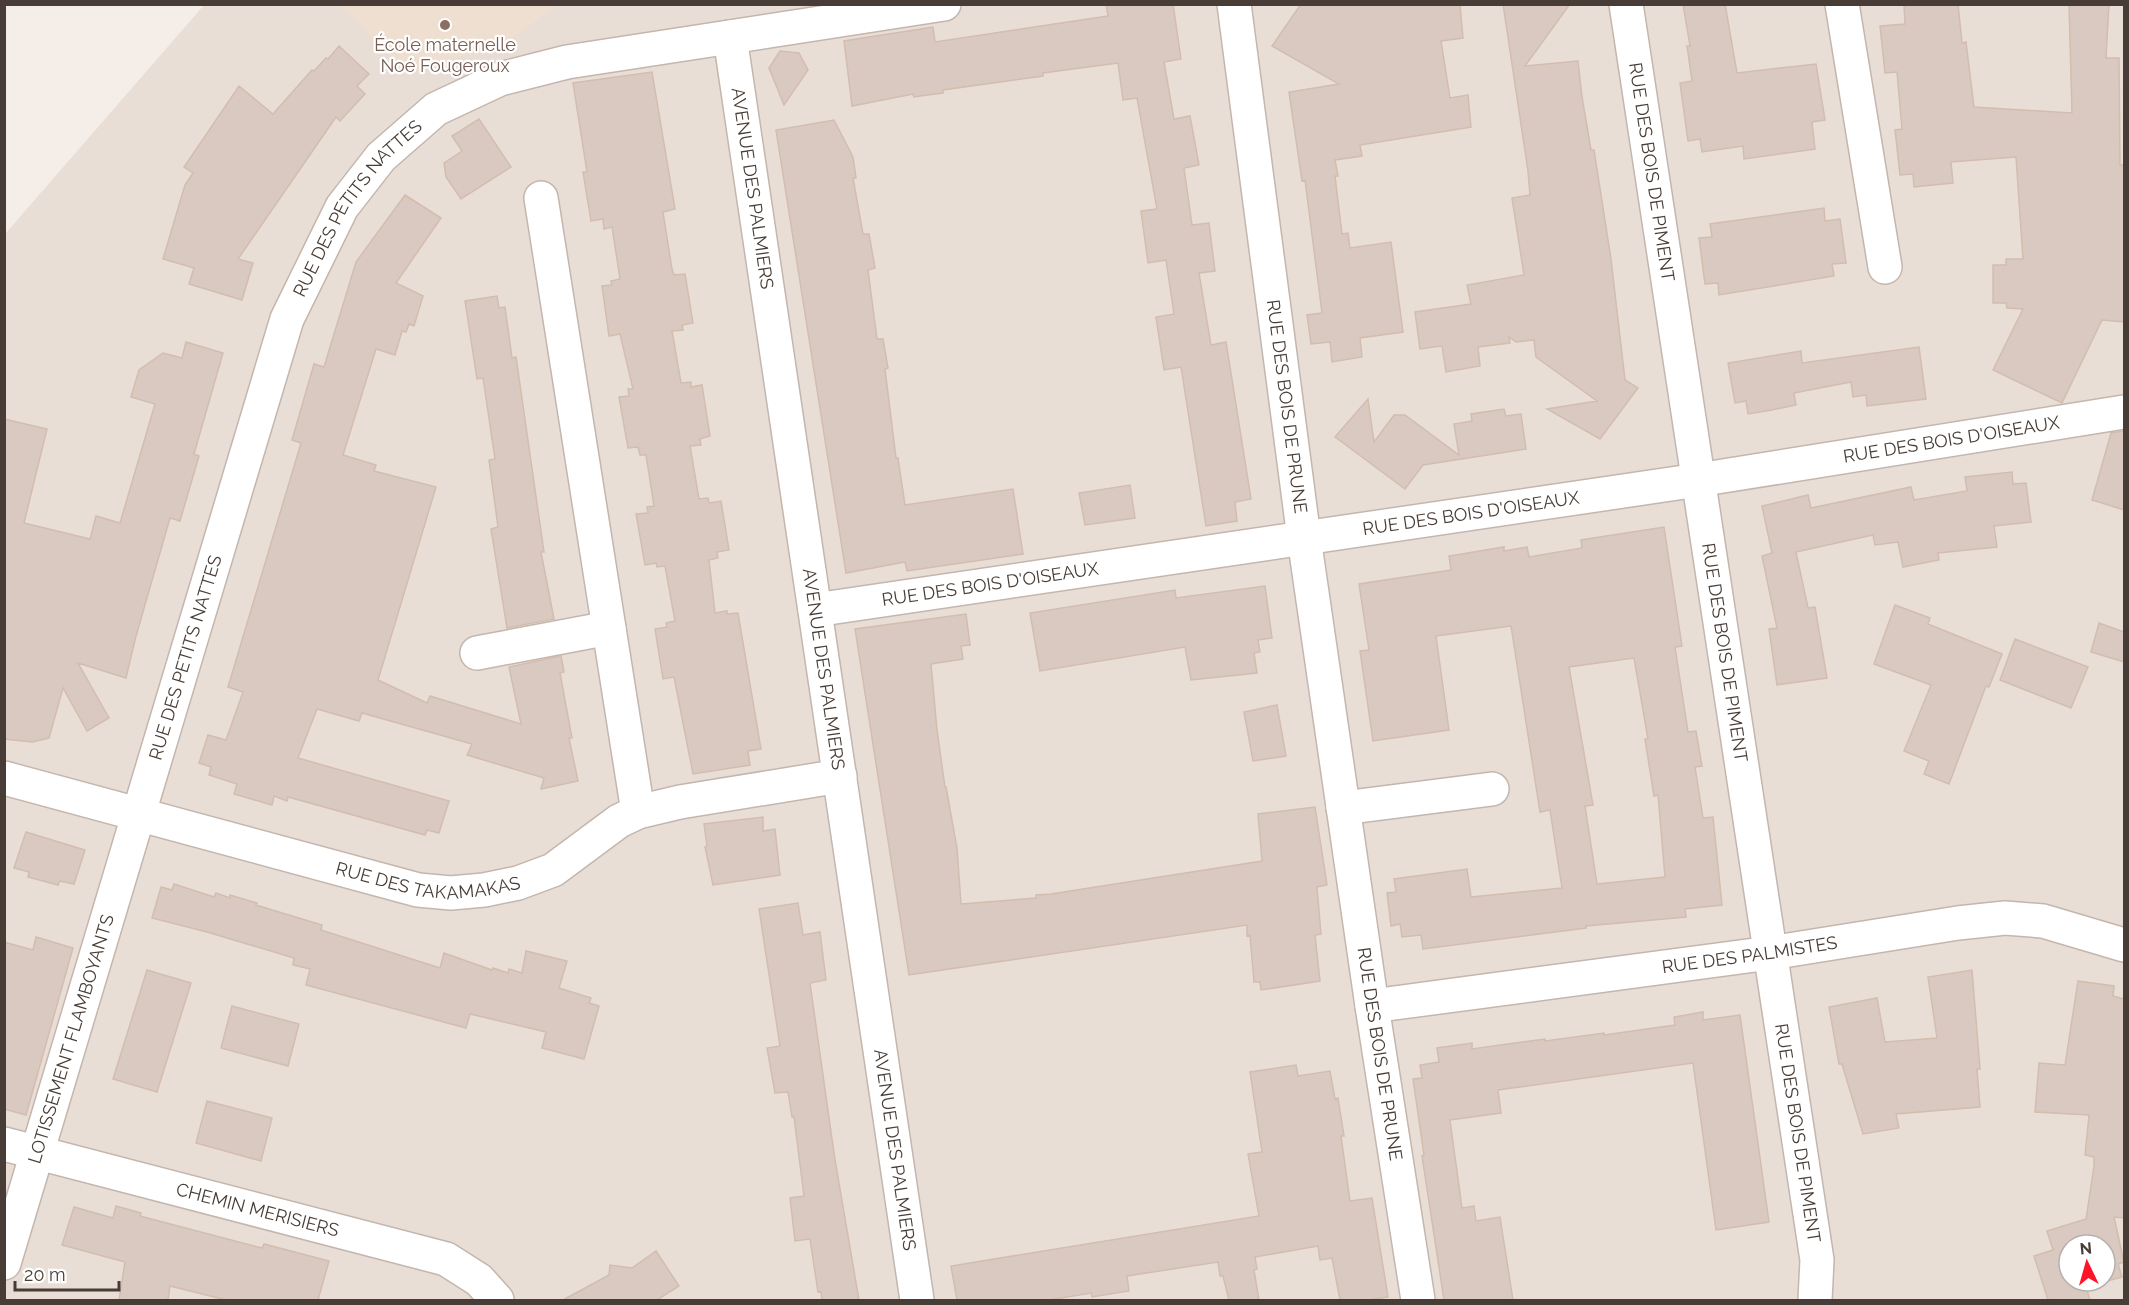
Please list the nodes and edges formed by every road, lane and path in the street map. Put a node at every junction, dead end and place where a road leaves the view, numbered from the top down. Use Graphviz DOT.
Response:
graph roads {
  1 [pos="944,4"];
  2 [pos="1234,4"];
  3 [pos="1626,4"];
  4 [pos="1842,4"];
  5 [pos="730,37"];
  6 [pos="541,198"];
  7 [pos="1886,267"];
  8 [pos="2124,412"];
  9 [pos="1698,480"];
  10 [pos="1304,538"];
  11 [pos="815,610"];
  12 [pos="609,628"];
  13 [pos="477,653"];
  14 [pos="840,776"];
  15 [pos="4,778"];
  16 [pos="1492,789"];
  17 [pos="1343,808"];
  18 [pos="638,812"];
  19 [pos="138,814"];
  20 [pos="2124,945"];
  21 [pos="1770,953"];
  22 [pos="1372,1006"];
  23 [pos="4,1144"];
  24 [pos="38,1152"];
  25 [pos="4,1263"];
  26 [pos="498,1300"];
  27 [pos="917,1300"];
  28 [pos="1418,1300"];
  29 [pos="1815,1300"];
  1 -- 5 [label="street, RUE DES PETITS NATTES"];
  2 -- 10 [label="street, RUE DES BOIS DE PRUNE"];
  3 -- 9 [label="street, RUE DES BOIS DE PIMENT"];
  4 -- 7 [label="street"];
  5 -- 11 [label="street, AVENUE DES PALMIERS"];
  5 -- 19 [label="street, RUE DES PETITS NATTES"];
  6 -- 12 [label="street"];
  8 -- 9 [label="street, RUE DES BOIS D'OISEAUX"];
  9 -- 10 [label="street, RUE DES BOIS D'OISEAUX"];
  9 -- 21 [label="street, RUE DES BOIS DE PIMENT"];
  10 -- 11 [label="street, RUE DES BOIS D'OISEAUX"];
  10 -- 17 [label="street, RUE DES BOIS DE PRUNE"];
  11 -- 14 [label="street, AVENUE DES PALMIERS"];
  12 -- 13 [label="street"];
  12 -- 18 [label="street"];
  14 -- 18 [label="street, RUE DES TAKAMAKAS"];
  14 -- 27 [label="street, AVENUE DES PALMIERS"];
  15 -- 19 [label="street, RUE DES TAKAMAKAS"];
  16 -- 17 [label="street"];
  17 -- 22 [label="street, RUE DES BOIS DE PRUNE"];
  18 -- 19 [label="street, RUE DES TAKAMAKAS"];
  19 -- 24 [label="street, LOTISSEMENT FLAMBOYANTS"];
  20 -- 21 [label="street, RUE DES PALMISTES"];
  21 -- 22 [label="street, RUE DES PALMISTES"];
  21 -- 29 [label="street, RUE DES BOIS DE PIMENT"];
  22 -- 28 [label="street, RUE DES BOIS DE PRUNE"];
  23 -- 24 [label="street, CHEMIN MERISIERS"];
  24 -- 25 [label="street, LOTISSEMENT FLAMBOYANTS"];
  24 -- 26 [label="street, CHEMIN MERISIERS"];
}
